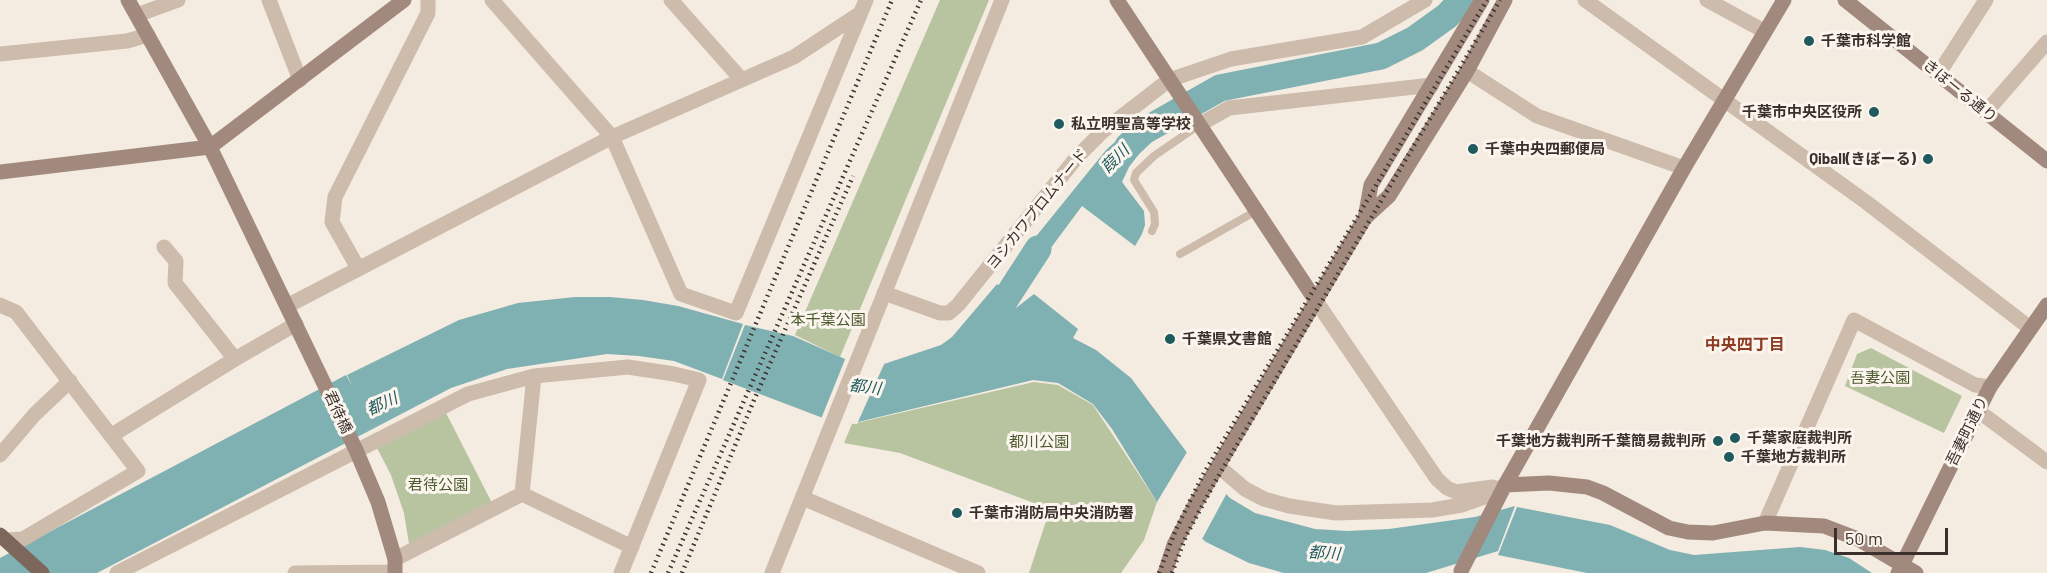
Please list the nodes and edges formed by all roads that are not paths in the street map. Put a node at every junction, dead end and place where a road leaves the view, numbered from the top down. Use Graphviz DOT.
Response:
graph roads {
  1 [pos="128,0"];
  2 [pos="178,0"];
  3 [pos="269,0"];
  4 [pos="428,0"];
  5 [pos="492,0"];
  6 [pos="671,0"];
  7 [pos="1002,0"];
  8 [pos="1118,0"];
  9 [pos="1425,0"];
  10 [pos="1482,0"];
  11 [pos="1506,0"];
  12 [pos="1585,0"];
  13 [pos="1707,0"];
  14 [pos="1784,0"];
  15 [pos="1845,0"];
  16 [pos="1986,0"];
  17 [pos="397,2"];
  18 [pos="862,7"];
  19 [pos="137,15"];
  20 [pos="1764,31"];
  21 [pos="148,35"];
  22 [pos="2047,42"];
  23 [pos="0,54"];
  24 [pos="1467,71"];
  25 [pos="1939,74"];
  26 [pos="741,79"];
  27 [pos="300,80"];
  28 [pos="1169,80"];
  29 [pos="1432,85"];
  30 [pos="1725,99"];
  31 [pos="1986,112"];
  32 [pos="1195,120"];
  33 [pos="612,136"];
  34 [pos="210,147"];
  35 [pos="2047,161"];
  36 [pos="1684,168"];
  37 [pos="0,172"];
  38 [pos="1256,211"];
  39 [pos="1365,218"];
  40 [pos="1152,231"];
  41 [pos="164,247"];
  42 [pos="1180,254"];
  43 [pos="358,268"];
  44 [pos="884,293"];
  45 [pos="1316,301"];
  46 [pos="0,305"];
  47 [pos="2047,305"];
  48 [pos="287,306"];
  49 [pos="296,324"];
  50 [pos="2030,328"];
  51 [pos="235,359"];
  52 [pos="534,376"];
  53 [pos="70,381"];
  54 [pos="1990,387"];
  55 [pos="1977,410"];
  56 [pos="112,435"];
  57 [pos="356,450"];
  58 [pos="0,454"];
  59 [pos="2047,462"];
  60 [pos="1218,466"];
  61 [pos="1505,485"];
  62 [pos="522,494"];
  63 [pos="803,498"];
  64 [pos="1765,523"];
  65 [pos="2,539"];
  66 [pos="632,547"];
  67 [pos="395,568"];
  68 [pos="1905,571"];
  69 [pos="1460,572"];
  70 [pos="42,573"];
  71 [pos="117,573"];
  72 [pos="295,573"];
  73 [pos="621,573"];
  74 [pos="772,573"];
  75 [pos="978,573"];
  76 [pos="1165,573"];
  1 -- 19 [label="street, 君待橋"];
  2 -- 19 [label="street"];
  3 -- 27 [label="street"];
  4 -- 43 [label="street"];
  5 -- 33 [label="street"];
  6 -- 26 [label="street"];
  7 -- 44 [label="street"];
  8 -- 28 [label="street"];
  9 -- 28 [label="street, ヨシカワプロムナード"];
  10 -- 29 [label="street"];
  11 -- 24 [label="street"];
  12 -- 30 [label="street"];
  13 -- 20 [label="street"];
  14 -- 20 [label="street"];
  15 -- 25 [label="street, きぼーる通り"];
  16 -- 25 [label="street"];
  17 -- 27 [label="street"];
  18 -- 26 [label="street"];
  18 -- 33 [label="street"];
  19 -- 21 [label="street, 君待橋"];
  20 -- 30 [label="street"];
  21 -- 23 [label="street"];
  21 -- 34 [label="street, 君待橋"];
  22 -- 31 [label="street"];
  24 -- 36 [label="street"];
  24 -- 39 [label="street"];
  25 -- 31 [label="street, きぼーる通り"];
  26 -- 33 [label="street"];
  27 -- 34 [label="street"];
  28 -- 32 [label="street"];
  28 -- 44 [label="street, ヨシカワプロムナード"];
  29 -- 32 [label="street"];
  29 -- 39 [label="street"];
  30 -- 36 [label="street"];
  30 -- 50 [label="street"];
  31 -- 35 [label="street, きぼーる通り"];
  32 -- 38 [label="street"];
  32 -- 40 [label="lane"];
  33 -- 43 [label="street"];
  34 -- 37 [label="street"];
  34 -- 48 [label="street, 君待橋"];
  36 -- 61 [label="street"];
  38 -- 42 [label="lane"];
  38 -- 45 [label="street"];
  39 -- 45 [label="street"];
  41 -- 51 [label="street"];
  43 -- 48 [label="street"];
  44 -- 63 [label="street"];
  45 -- 60 [label="street"];
  45 -- 61 [label="street"];
  46 -- 53 [label="street"];
  47 -- 50 [label="street, 吾妻町通り"];
  48 -- 49 [label="street, 君待橋"];
  49 -- 51 [label="street"];
  49 -- 57 [label="street, 君待橋"];
  50 -- 54 [label="street, 吾妻町通り"];
  51 -- 56 [label="street"];
  52 -- 57 [label="street"];
  52 -- 62 [label="street"];
  52 -- 66 [label="street"];
  53 -- 56 [label="street"];
  53 -- 58 [label="street"];
  54 -- 55 [label="street, 吾妻町通り"];
  54 -- 64 [label="street"];
  55 -- 59 [label="street"];
  55 -- 68 [label="street, 吾妻町通り"];
  56 -- 65 [label="street"];
  57 -- 67 [label="street, 君待橋"];
  57 -- 71 [label="street"];
  60 -- 61 [label="street"];
  60 -- 76 [label="street"];
  61 -- 64 [label="street"];
  61 -- 69 [label="street"];
  62 -- 66 [label="street"];
  62 -- 67 [label="street"];
  63 -- 74 [label="street"];
  63 -- 75 [label="street"];
  64 -- 68 [label="street"];
  65 -- 70 [label="main road"];
  66 -- 73 [label="street"];
  67 -- 72 [label="street"];
}
